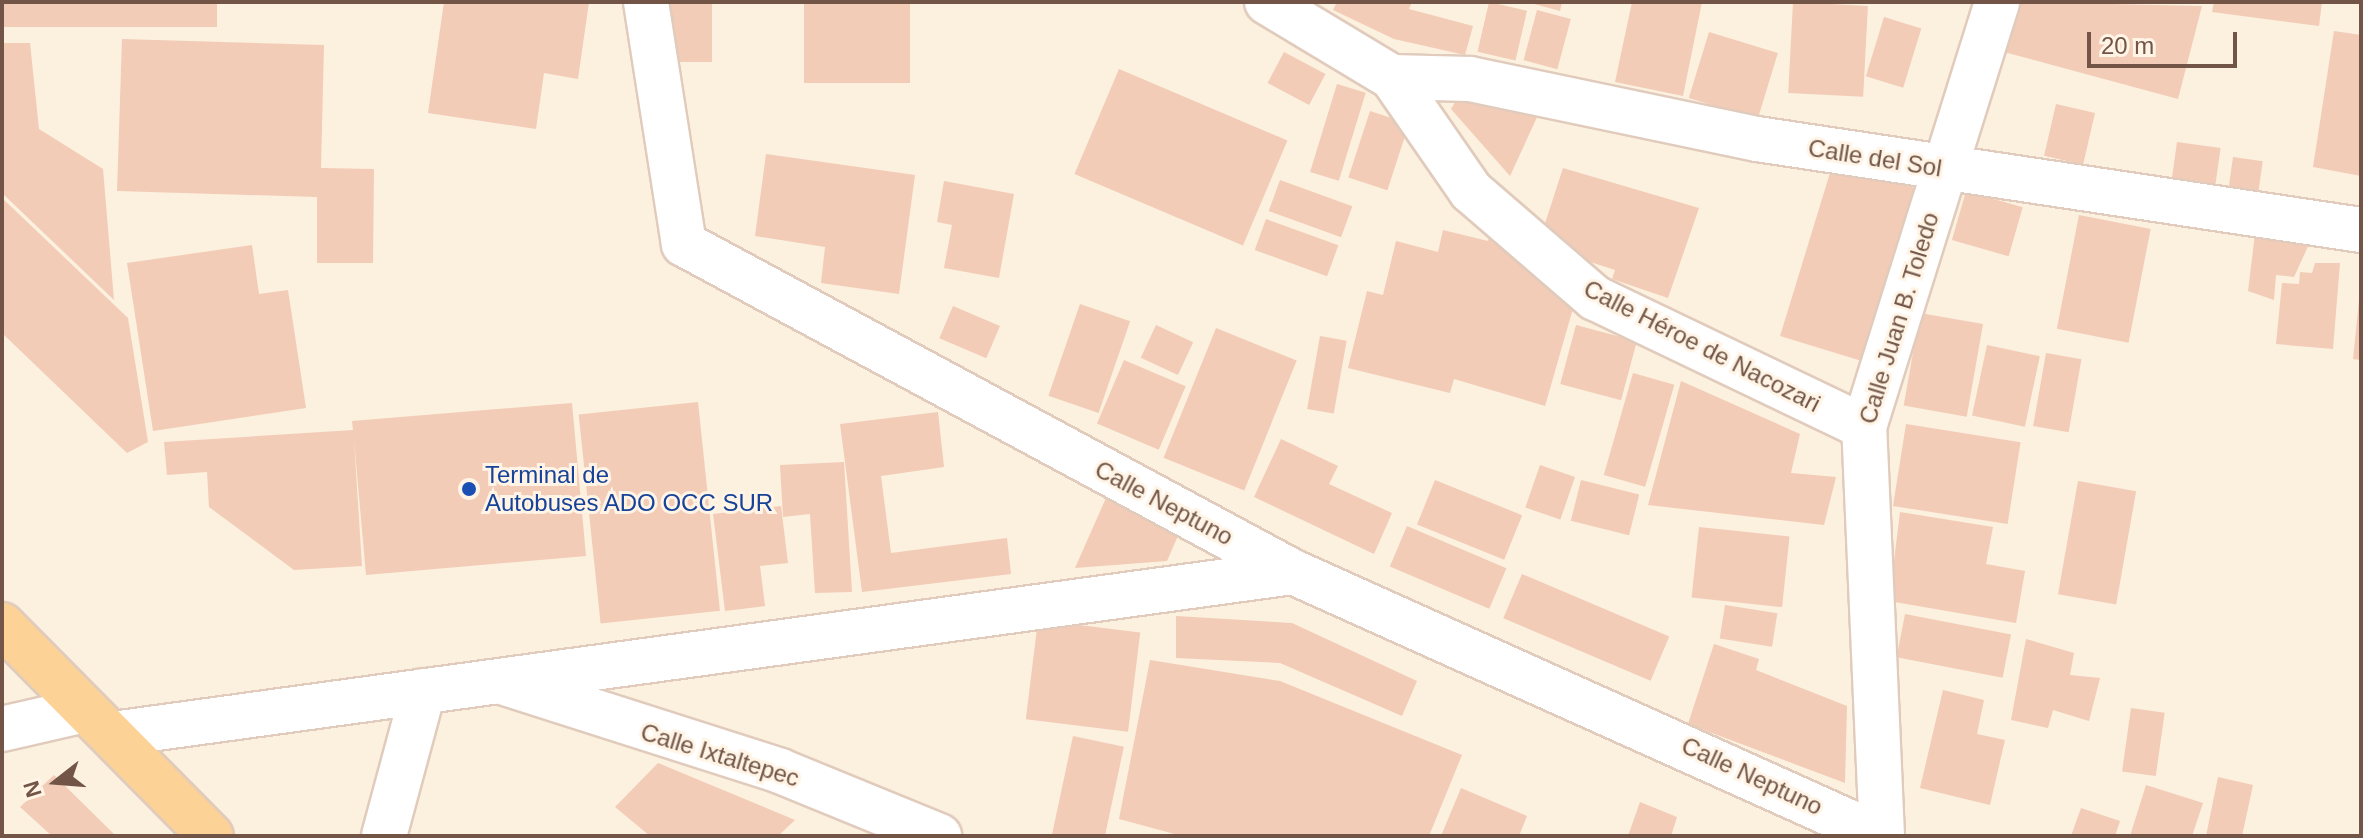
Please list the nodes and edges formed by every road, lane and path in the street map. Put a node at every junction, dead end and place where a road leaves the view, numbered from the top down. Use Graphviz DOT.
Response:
graph roads {
  1 [pos="646,2"];
  2 [pos="1267,2"];
  3 [pos="1997,2"];
  4 [pos="1392,77"];
  5 [pos="1945,168"];
  6 [pos="2361,230"];
  7 [pos="1864,427"];
  8 [pos="1293,572"];
  9 [pos="2,625"];
  10 [pos="499,681"];
  11 [pos="423,691"];
  12 [pos="99,722"];
  13 [pos="2,729"];
  14 [pos="211,836"];
  15 [pos="384,836"];
  16 [pos="939,836"];
  17 [pos="1881,836"];
  1 -- 8 [label="street, Calle Neptuno"];
  2 -- 4 [label="street, Calle Héroe de Nacozari"];
  3 -- 5 [label="street, Calle Juan B. Toledo"];
  4 -- 5 [label="street, Calle del Sol"];
  4 -- 7 [label="street, Calle Héroe de Nacozari"];
  5 -- 6 [label="street, Calle del Sol"];
  5 -- 7 [label="street, Calle Juan B. Toledo"];
  7 -- 17 [label="street, Calle Juan B. Toledo"];
  8 -- 10 [label="street"];
  8 -- 17 [label="street, Calle Neptuno"];
  9 -- 12 [label="main road"];
  10 -- 11 [label="street"];
  10 -- 16 [label="street, Calle Ixtaltepec"];
  11 -- 12 [label="street"];
  11 -- 15 [label="street"];
  12 -- 13 [label="street"];
  12 -- 14 [label="main road"];
}
